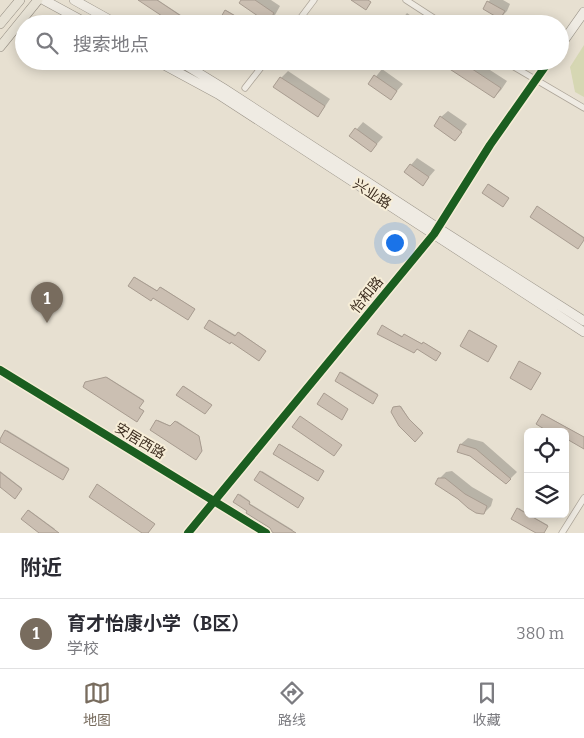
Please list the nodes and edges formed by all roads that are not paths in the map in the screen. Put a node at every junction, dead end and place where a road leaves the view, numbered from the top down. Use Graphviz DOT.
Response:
graph roads {
  1 [pos="20,0"];
  2 [pos="38,0"];
  3 [pos="44,0"];
  4 [pos="74,0"];
  5 [pos="314,0"];
  6 [pos="406,0"];
  7 [pos="584,12"];
  8 [pos="26,15"];
  9 [pos="72,15"];
  10 [pos="101,15"];
  11 [pos="303,15"];
  12 [pos="429,15"];
  13 [pos="0,24"];
  14 [pos="15,28"];
  15 [pos="569,33"];
  16 [pos="0,47"];
  17 [pos="173,70"];
  18 [pos="194,70"];
  19 [pos="259,70"];
  20 [pos="519,70"];
  21 [pos="543,70"];
  22 [pos="536,80"];
  23 [pos="245,88"];
  24 [pos="584,108"];
  25 [pos="436,231"];
  26 [pos="584,321"];
  27 [pos="584,332"];
  28 [pos="0,370"];
  29 [pos="584,498"];
  30 [pos="214,501"];
  31 [pos="188,533"];
  32 [pos="266,533"];
  33 [pos="562,533"];
  1 -- 13 [label="main road"];
  2 -- 8 [label="main road"];
  3 -- 9 [label="main road"];
  4 -- 10 [label="main road"];
  5 -- 11 [label="street"];
  6 -- 12 [label="street"];
  7 -- 15 [label="main road"];
  14 -- 16 [label="main road"];
  17 -- 25 [label="main road, 兴业路"];
  18 -- 25 [label="main road, 兴业路"];
  19 -- 23 [label="street"];
  20 -- 22 [label="street"];
  21 -- 22 [label="main road, 怡和路"];
  22 -- 24 [label="street"];
  22 -- 25 [label="main road, 怡和路"];
  25 -- 26 [label="main road, 兴业路"];
  25 -- 27 [label="main road, 兴业路"];
  25 -- 30 [label="main road, 怡和路"];
  28 -- 30 [label="main road, 安居西路"];
  29 -- 33 [label="street"];
  30 -- 31 [label="main road, 怡和路"];
  30 -- 32 [label="main road, 安居西路"];
}
